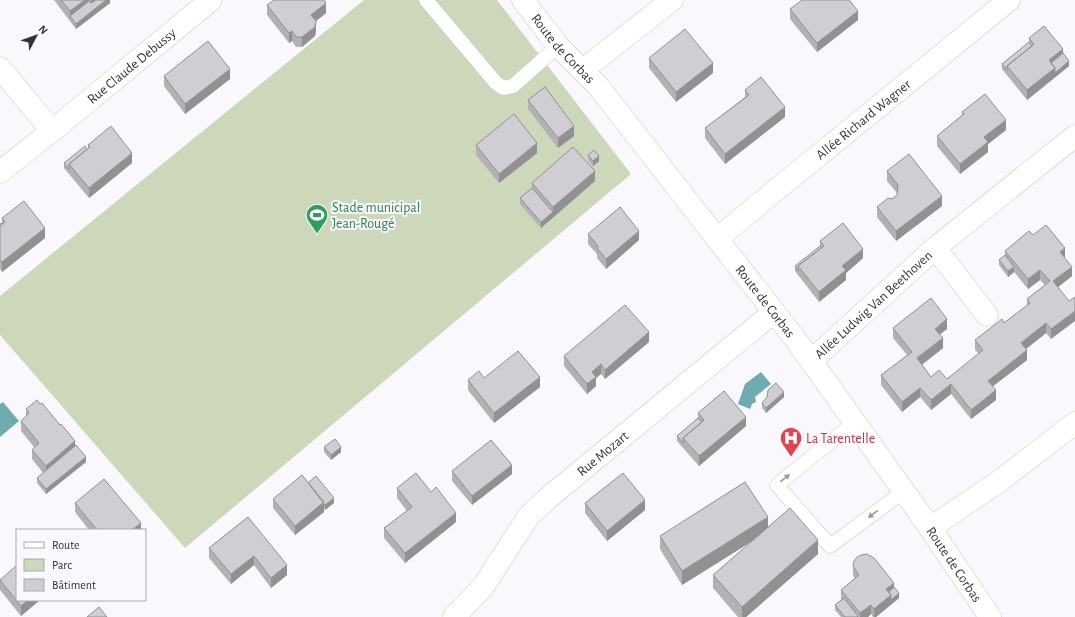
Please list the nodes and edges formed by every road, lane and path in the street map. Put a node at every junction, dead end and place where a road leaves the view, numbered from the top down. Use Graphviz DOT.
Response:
graph roads {
  1 [pos="211,0"];
  2 [pos="426,0"];
  3 [pos="523,0"];
  4 [pos="672,0"];
  5 [pos="1009,0"];
  6 [pos="558,46"];
  7 [pos="0,68"];
  8 [pos="583,70"];
  9 [pos="52,131"];
  10 [pos="1075,136"];
  11 [pos="0,172"];
  12 [pos="717,239"];
  13 [pos="935,248"];
  14 [pos="774,312"];
  15 [pos="987,315"];
  16 [pos="811,361"];
  17 [pos="855,422"];
  18 [pos="1075,423"];
  19 [pos="904,491"];
  20 [pos="930,528"];
  21 [pos="454,617"];
  22 [pos="990,617"];
  1 -- 9 [label="street, Rue Claude Debussy"];
  2 -- 6 [label="lane"];
  3 -- 6 [label="street, Route de Corbas"];
  4 -- 8 [label="street"];
  5 -- 12 [label="street, Allée Richard Wagner"];
  6 -- 8 [label="street, Route de Corbas"];
  7 -- 9 [label="street"];
  8 -- 12 [label="street, Route de Corbas"];
  9 -- 11 [label="street, Rue Claude Debussy"];
  10 -- 13 [label="street, Allée Ludwig Van Beethoven"];
  12 -- 14 [label="street, Route de Corbas"];
  13 -- 15 [label="street, Allée Ludwig Van Beethoven"];
  13 -- 16 [label="street, Allée Ludwig Van Beethoven"];
  14 -- 16 [label="street, Route de Corbas"];
  14 -- 21 [label="street, Rue Mozart"];
  16 -- 17 [label="street, Route de Corbas"];
  17 -- 19 [label="street, Route de Corbas"];
  19 -- 17 [label="lane, one-way"];
  18 -- 20 [label="street"];
  19 -- 20 [label="street, Route de Corbas"];
  20 -- 22 [label="street, Route de Corbas"];
}
